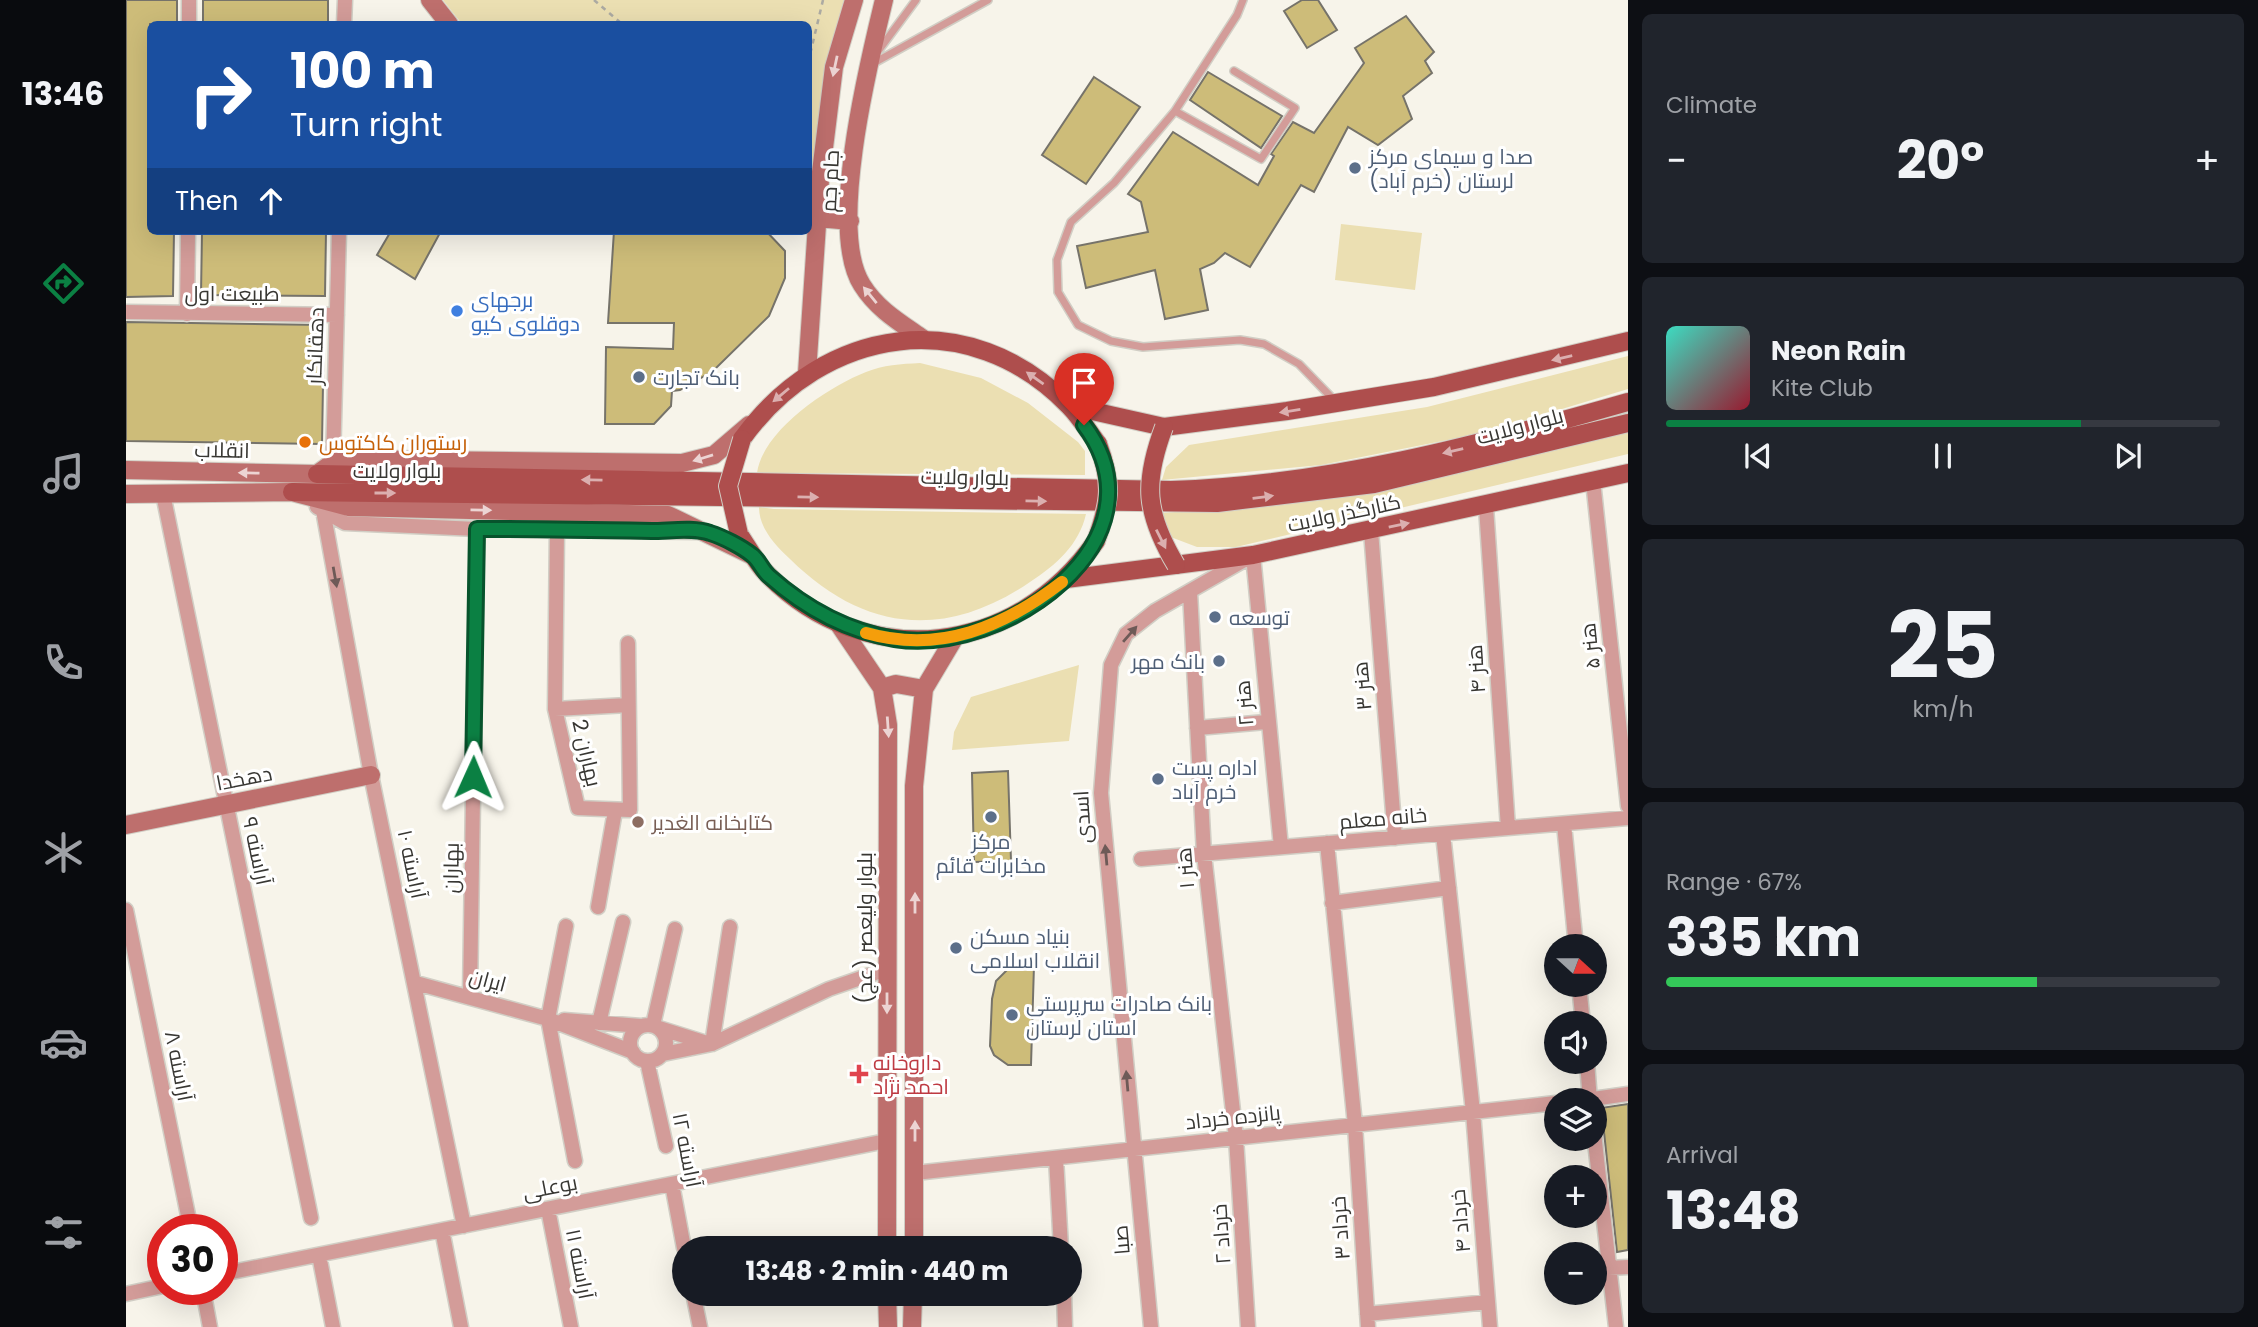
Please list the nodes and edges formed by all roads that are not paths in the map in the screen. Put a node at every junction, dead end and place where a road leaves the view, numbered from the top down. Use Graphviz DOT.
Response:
graph roads {
  1 [pos="189,0"];
  2 [pos="345,0"];
  3 [pos="430,0"];
  4 [pos="854,0"];
  5 [pos="884,0"];
  6 [pos="916,0"];
  7 [pos="988,0"];
  8 [pos="1243,0"];
  9 [pos="189,21"];
  10 [pos="344,21"];
  11 [pos="447,21"];
  12 [pos="868,66"];
  13 [pos="1234,71"];
  14 [pos="1175,111"];
  15 [pos="812,219"];
  16 [pos="850,221"];
  17 [pos="188,235"];
  18 [pos="339,235"];
  19 [pos="811,235"];
  20 [pos="126,312"];
  21 [pos="187,314"];
  22 [pos="337,315"];
  23 [pos="922,338"];
  24 [pos="1628,341"];
  25 [pos="807,373"];
  26 [pos="1628,402"];
  27 [pos="1336,403"];
  28 [pos="1070,406"];
  29 [pos="757,418"];
  30 [pos="1628,423"];
  31 [pos="1164,427"];
  32 [pos="333,463"];
  33 [pos="126,470"];
  34 [pos="1628,473"];
  35 [pos="317,474"];
  36 [pos="1593,481"];
  37 [pos="292,492"];
  38 [pos="126,494"];
  39 [pos="163,494"];
  40 [pos="1486,507"];
  41 [pos="323,510"];
  42 [pos="477,529"];
  43 [pos="557,529"];
  44 [pos="1371,531"];
  45 [pos="709,532"];
  46 [pos="1253,555"];
  47 [pos="753,556"];
  48 [pos="1175,565"];
  49 [pos="1066,579"];
  50 [pos="1190,592"];
  51 [pos="838,623"];
  52 [pos="955,637"];
  53 [pos="628,643"];
  54 [pos="882,688"];
  55 [pos="924,689"];
  56 [pos="628,705"];
  57 [pos="555,709"];
  58 [pos="1266,722"];
  59 [pos="1197,728"];
  60 [pos="1625,752"];
  61 [pos="371,775"];
  62 [pos="1628,796"];
  63 [pos="226,805"];
  64 [pos="615,811"];
  65 [pos="1628,818"];
  66 [pos="1564,824"];
  67 [pos="126,825"];
  68 [pos="1508,828"];
  69 [pos="1443,834"];
  70 [pos="1395,838"];
  71 [pos="1327,844"];
  72 [pos="1281,847"];
  73 [pos="1203,854"];
  74 [pos="1141,859"];
  75 [pos="1449,888"];
  76 [pos="1332,903"];
  77 [pos="598,907"];
  78 [pos="126,910"];
  79 [pos="624,922"];
  80 [pos="566,926"];
  81 [pos="730,927"];
  82 [pos="675,929"];
  83 [pos="1575,934"];
  84 [pos="887,969"];
  85 [pos="416,984"];
  86 [pos="470,997"];
  87 [pos="548,1019"];
  88 [pos="599,1023"];
  89 [pos="651,1026"];
  90 [pos="712,1044"];
  91 [pos="633,1052"];
  92 [pos="663,1054"];
  93 [pos="647,1061"];
  94 [pos="1628,1094"];
  95 [pos="1607,1097"];
  96 [pos="1544,1104"];
  97 [pos="1473,1112"];
  98 [pos="1355,1125"];
  99 [pos="1236,1138"];
  100 [pos="886,1141"];
  101 [pos="666,1146"];
  102 [pos="1134,1149"];
  103 [pos="1596,1151"];
  104 [pos="1056,1158"];
  105 [pos="575,1161"];
  106 [pos="915,1173"];
  107 [pos="672,1184"];
  108 [pos="548,1209"];
  109 [pos="188,1214"];
  110 [pos="311,1217"];
  111 [pos="464,1226"];
  112 [pos="442,1230"];
  113 [pos="682,1236"];
  114 [pos="887,1236"];
  115 [pos="914,1236"];
  116 [pos="1060,1236"];
  117 [pos="318,1255"];
  118 [pos="1628,1267"];
  119 [pos="1608,1268"];
  120 [pos="238,1271"];
  121 [pos="147,1289"];
  122 [pos="126,1294"];
  123 [pos="1488,1302"];
  124 [pos="206,1305"];
  125 [pos="696,1306"];
  126 [pos="887,1306"];
  127 [pos="913,1306"];
  128 [pos="1064,1306"];
  129 [pos="1368,1320"];
  130 [pos="210,1327"];
  131 [pos="333,1327"];
  132 [pos="461,1327"];
  133 [pos="571,1327"];
  134 [pos="700,1327"];
  135 [pos="888,1327"];
  136 [pos="912,1327"];
  137 [pos="1065,1327"];
  138 [pos="1151,1327"];
  139 [pos="1248,1327"];
  140 [pos="1490,1327"];
  141 [pos="1616,1327"];
  1 -- 9 [label="street"];
  2 -- 10 [label="street"];
  3 -- 11 [label="main road"];
  4 -- 15 [label="main road, جام جم, one-way"];
  5 -- 12 [label="main road, جام جم"];
  6 -- 12 [label="lane"];
  7 -- 12 [label="lane"];
  8 -- 14 [label="lane"];
  12 -- 16 [label="main road, جام جم"];
  13 -- 14 [label="lane"];
  14 -- 27 [label="lane"];
  15 -- 16 [label="main road"];
  23 -- 16 [label="main road, جام جم, one-way"];
  17 -- 21 [label="street"];
  18 -- 22 [label="street, دهقانکار"];
  19 -- 25 [label="main road, جام جم"];
  20 -- 21 [label="street, طبیعت اول"];
  21 -- 22 [label="street, طبیعت اول"];
  22 -- 32 [label="street, دهقانکار"];
  23 -- 25 [label="main road"];
  28 -- 23 [label="main road, one-way"];
  24 -- 27 [label="main road, one-way"];
  25 -- 29 [label="main road, one-way"];
  26 -- 35 [label="main road, بلوار ولایت, one-way"];
  27 -- 31 [label="main road, one-way"];
  28 -- 31 [label="main road"];
  28 -- 49 [label="main road, bridge"];
  29 -- 32 [label="main road, one-way"];
  29 -- 47 [label="main road, bridge"];
  37 -- 30 [label="main road, بلوار ولایت, one-way"];
  31 -- 48 [label="main road, one-way, bridge"];
  32 -- 35 [label="main road"];
  35 -- 33 [label="main road, انقلاب, one-way"];
  34 -- 36 [label="main road, کنارگذر ولایت"];
  36 -- 40 [label="main road, کنارگذر ولایت"];
  36 -- 60 [label="street, هنر ۵"];
  37 -- 39 [label="main road, انقلاب"];
  37 -- 41 [label="street"];
  37 -- 45 [label="main road, انقلاب, one-way"];
  38 -- 39 [label="main road, انقلاب"];
  39 -- 63 [label="street, آراسته ۹"];
  44 -- 40 [label="main road, کنارگذر ولایت, one-way"];
  40 -- 68 [label="street, هنر ۴"];
  41 -- 42 [label="street"];
  41 -- 61 [label="street, آراسته ۱۰, one-way"];
  42 -- 43 [label="street"];
  42 -- 86 [label="street, بهاران"];
  43 -- 45 [label="street"];
  43 -- 57 [label="street, بهاران 2"];
  44 -- 46 [label="main road, کنارگذر ولایت"];
  44 -- 70 [label="street, هنر ۳"];
  45 -- 47 [label="main road, انقلاب"];
  46 -- 48 [label="main road, کنارگذر ولایت"];
  46 -- 50 [label="street, اسدی"];
  46 -- 58 [label="street, هنر ۲"];
  47 -- 51 [label="main road"];
  48 -- 49 [label="main road, کنارگذر ولایت"];
  49 -- 52 [label="main road"];
  50 -- 59 [label="street, هنر ۱"];
  102 -- 50 [label="street, اسدی, one-way"];
  51 -- 52 [label="main road"];
  51 -- 54 [label="main road, بلوار ولیعصر (عج)"];
  52 -- 55 [label="main road"];
  53 -- 56 [label="street, بهاران 2"];
  54 -- 55 [label="main road"];
  54 -- 84 [label="main road, بلوار ولیعصر (عج), one-way"];
  106 -- 55 [label="main road, one-way"];
  56 -- 57 [label="street"];
  56 -- 64 [label="street, بهاران 2"];
  57 -- 64 [label="street, بهاران 2"];
  58 -- 59 [label="street"];
  58 -- 72 [label="street, هنر ۲"];
  59 -- 73 [label="street, هنر ۱"];
  60 -- 62 [label="street, هنر ۵"];
  61 -- 63 [label="main road, دهخدا"];
  61 -- 85 [label="street, آراسته ۱۰"];
  63 -- 67 [label="main road, دهخدا"];
  63 -- 110 [label="street, آراسته ۹"];
  64 -- 77 [label="street"];
  65 -- 66 [label="street, خانه معلم"];
  66 -- 68 [label="street, خانه معلم"];
  66 -- 83 [label="street"];
  68 -- 69 [label="street, خانه معلم"];
  69 -- 70 [label="street, خانه معلم"];
  69 -- 75 [label="street, خرداد ۴"];
  70 -- 71 [label="street, خانه معلم"];
  71 -- 72 [label="street, خانه معلم"];
  71 -- 76 [label="street"];
  72 -- 73 [label="street, خانه معلم"];
  73 -- 74 [label="street, خانه معلم"];
  73 -- 99 [label="street, هنر ۱"];
  75 -- 76 [label="street"];
  75 -- 97 [label="street, خرداد ۴"];
  76 -- 98 [label="street"];
  78 -- 109 [label="street, آراسته ۸"];
  79 -- 88 [label="street"];
  80 -- 87 [label="street"];
  81 -- 90 [label="street"];
  82 -- 89 [label="street"];
  84 -- 90 [label="street"];
  84 -- 100 [label="main road, بلوار ولیعصر (عج), one-way"];
  85 -- 86 [label="street, ایران"];
  85 -- 111 [label="street, آراسته ۱۰"];
  86 -- 87 [label="street, ایران"];
  87 -- 88 [label="street, ایران"];
  87 -- 91 [label="street, ایران"];
  87 -- 105 [label="street"];
  88 -- 89 [label="street, ایران"];
  89 -- 90 [label="street, ایران"];
  89 -- 91 [label="street"];
  89 -- 92 [label="street"];
  90 -- 92 [label="street"];
  91 -- 93 [label="street"];
  92 -- 93 [label="street"];
  93 -- 101 [label="street, ۱۲ آراسته"];
  94 -- 95 [label="street"];
  96 -- 97 [label="street, پانزده خرداد"];
  97 -- 98 [label="street, پانزده خرداد"];
  97 -- 123 [label="street, خرداد ۴"];
  98 -- 99 [label="street, پانزده خرداد"];
  98 -- 129 [label="street, خرداد ۳"];
  99 -- 102 [label="street, پانزده خرداد"];
  99 -- 139 [label="street, خرداد ۲"];
  100 -- 107 [label="street, بوعلی"];
  100 -- 114 [label="main road, بلوار ولیعصر (عج)"];
  102 -- 104 [label="street, پانزده خرداد"];
  102 -- 138 [label="street, صبا"];
  103 -- 119 [label="street"];
  104 -- 106 [label="street, پانزده خرداد"];
  104 -- 116 [label="street"];
  106 -- 115 [label="main road"];
  107 -- 108 [label="street, بوعلی"];
  107 -- 113 [label="street, ۱۲ آراسته"];
  108 -- 111 [label="street, بوعلی"];
  108 -- 133 [label="street, آراسته ۱۱"];
  111 -- 112 [label="street, بوعلی"];
  112 -- 117 [label="street, بوعلی"];
  112 -- 132 [label="street"];
  117 -- 120 [label="street, بوعلی"];
  117 -- 131 [label="street"];
  118 -- 119 [label="street"];
  119 -- 141 [label="street"];
  121 -- 122 [label="street"];
  123 -- 129 [label="street"];
  123 -- 140 [label="street, خرداد ۴"];
  124 -- 130 [label="street"];
  125 -- 134 [label="street"];
  126 -- 135 [label="main road"];
  127 -- 136 [label="main road"];
  128 -- 137 [label="street"];
}
